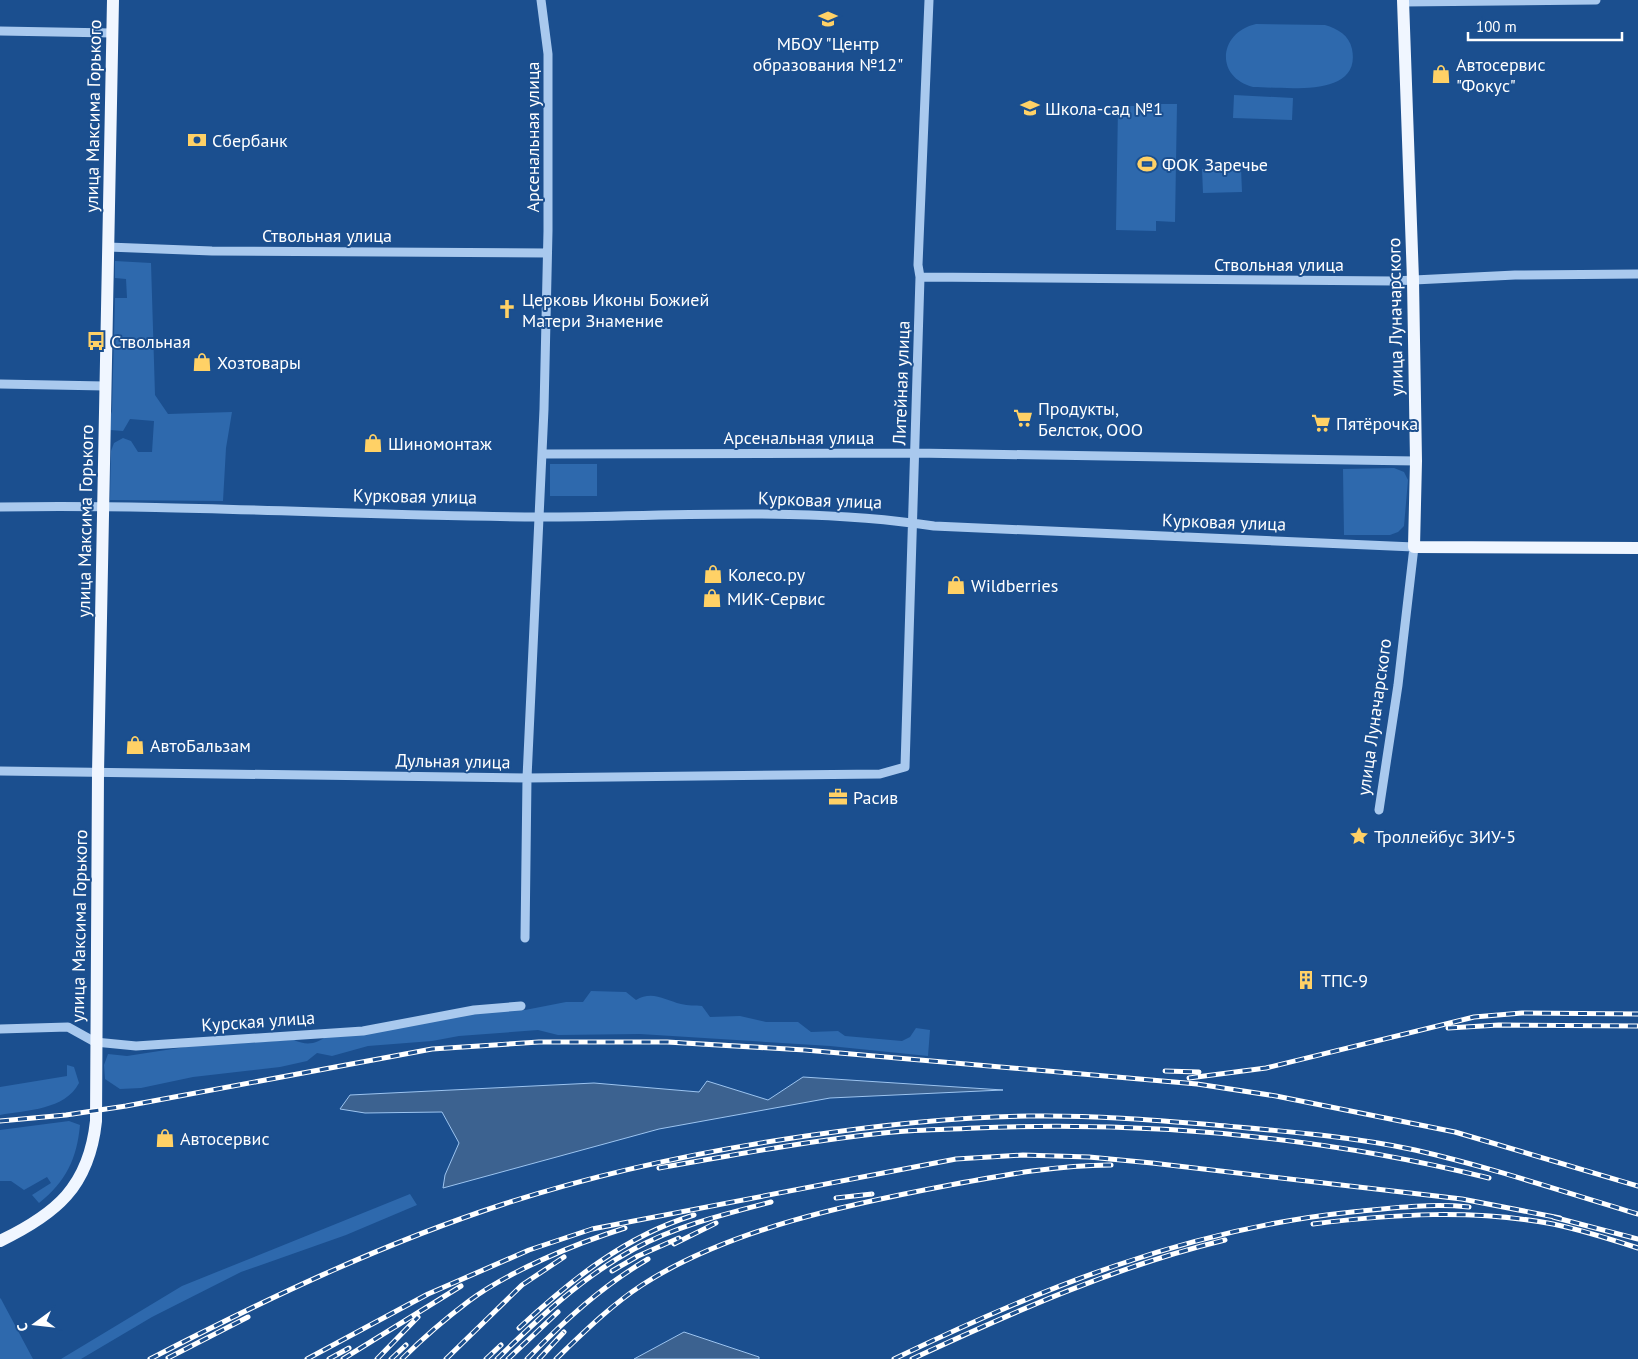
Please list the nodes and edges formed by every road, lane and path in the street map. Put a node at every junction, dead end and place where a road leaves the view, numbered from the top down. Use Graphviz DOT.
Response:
graph roads {
  1 [pos="113,0"];
  2 [pos="541,0"];
  3 [pos="928,0"];
  4 [pos="1596,0"];
  5 [pos="1403,1"];
  6 [pos="0,32"];
  7 [pos="112,33"];
  8 [pos="108,247"];
  9 [pos="547,253"];
  10 [pos="1638,274"];
  11 [pos="920,277"];
  12 [pos="1413,280"];
  13 [pos="0,384"];
  14 [pos="105,386"];
  15 [pos="915,453"];
  16 [pos="542,454"];
  17 [pos="1416,461"];
  18 [pos="103,506"];
  19 [pos="0,507"];
  20 [pos="540,517"];
  21 [pos="913,523"];
  22 [pos="1414,547"];
  23 [pos="1638,548"];
  24 [pos="905,767"];
  25 [pos="0,771"];
  26 [pos="98,773"];
  27 [pos="527,778"];
  28 [pos="1379,810"];
  29 [pos="525,938"];
  30 [pos="521,1006"];
  31 [pos="0,1029"];
  32 [pos="95,1042"];
  33 [pos="0,1241"];
  1 -- 7 [label="main road, улица Максима Горького"];
  2 -- 9 [label="street, Арсенальная улица"];
  3 -- 11 [label="street, Литейная улица"];
  4 -- 5 [label="street"];
  5 -- 12 [label="main road, улица Луначарского"];
  6 -- 7 [label="street"];
  7 -- 8 [label="main road, улица Максима Горького"];
  8 -- 9 [label="street, Ствольная улица"];
  8 -- 14 [label="main road, улица Максима Горького"];
  9 -- 16 [label="street, Арсенальная улица"];
  10 -- 12 [label="street, Ствольная улица"];
  11 -- 12 [label="street, Ствольная улица"];
  11 -- 15 [label="street, Литейная улица"];
  12 -- 17 [label="main road, улица Луначарского"];
  13 -- 14 [label="street"];
  14 -- 18 [label="main road, улица Максима Горького"];
  15 -- 16 [label="street, Арсенальная улица"];
  15 -- 17 [label="street, Арсенальная улица"];
  15 -- 21 [label="street, Литейная улица"];
  16 -- 20 [label="street, Арсенальная улица"];
  17 -- 22 [label="main road, улица Луначарского"];
  18 -- 19 [label="street, Курковая улица"];
  18 -- 20 [label="street, Курковая улица"];
  18 -- 26 [label="main road, улица Максима Горького"];
  20 -- 21 [label="street, Курковая улица"];
  20 -- 27 [label="street, Арсенальная улица"];
  21 -- 22 [label="street, Курковая улица"];
  21 -- 24 [label="street, Литейная улица"];
  22 -- 23 [label="main road, Курковая улица"];
  22 -- 28 [label="street, улица Луначарского"];
  24 -- 27 [label="street, Дульная улица"];
  25 -- 26 [label="street, Дульная улица"];
  26 -- 27 [label="street, Дульная улица"];
  26 -- 32 [label="main road, улица Максима Горького"];
  27 -- 29 [label="street, Арсенальная улица"];
  30 -- 32 [label="street, Курская улица"];
  31 -- 32 [label="street, Курская улица"];
  32 -- 33 [label="main road, улица Максима Горького"];
}
